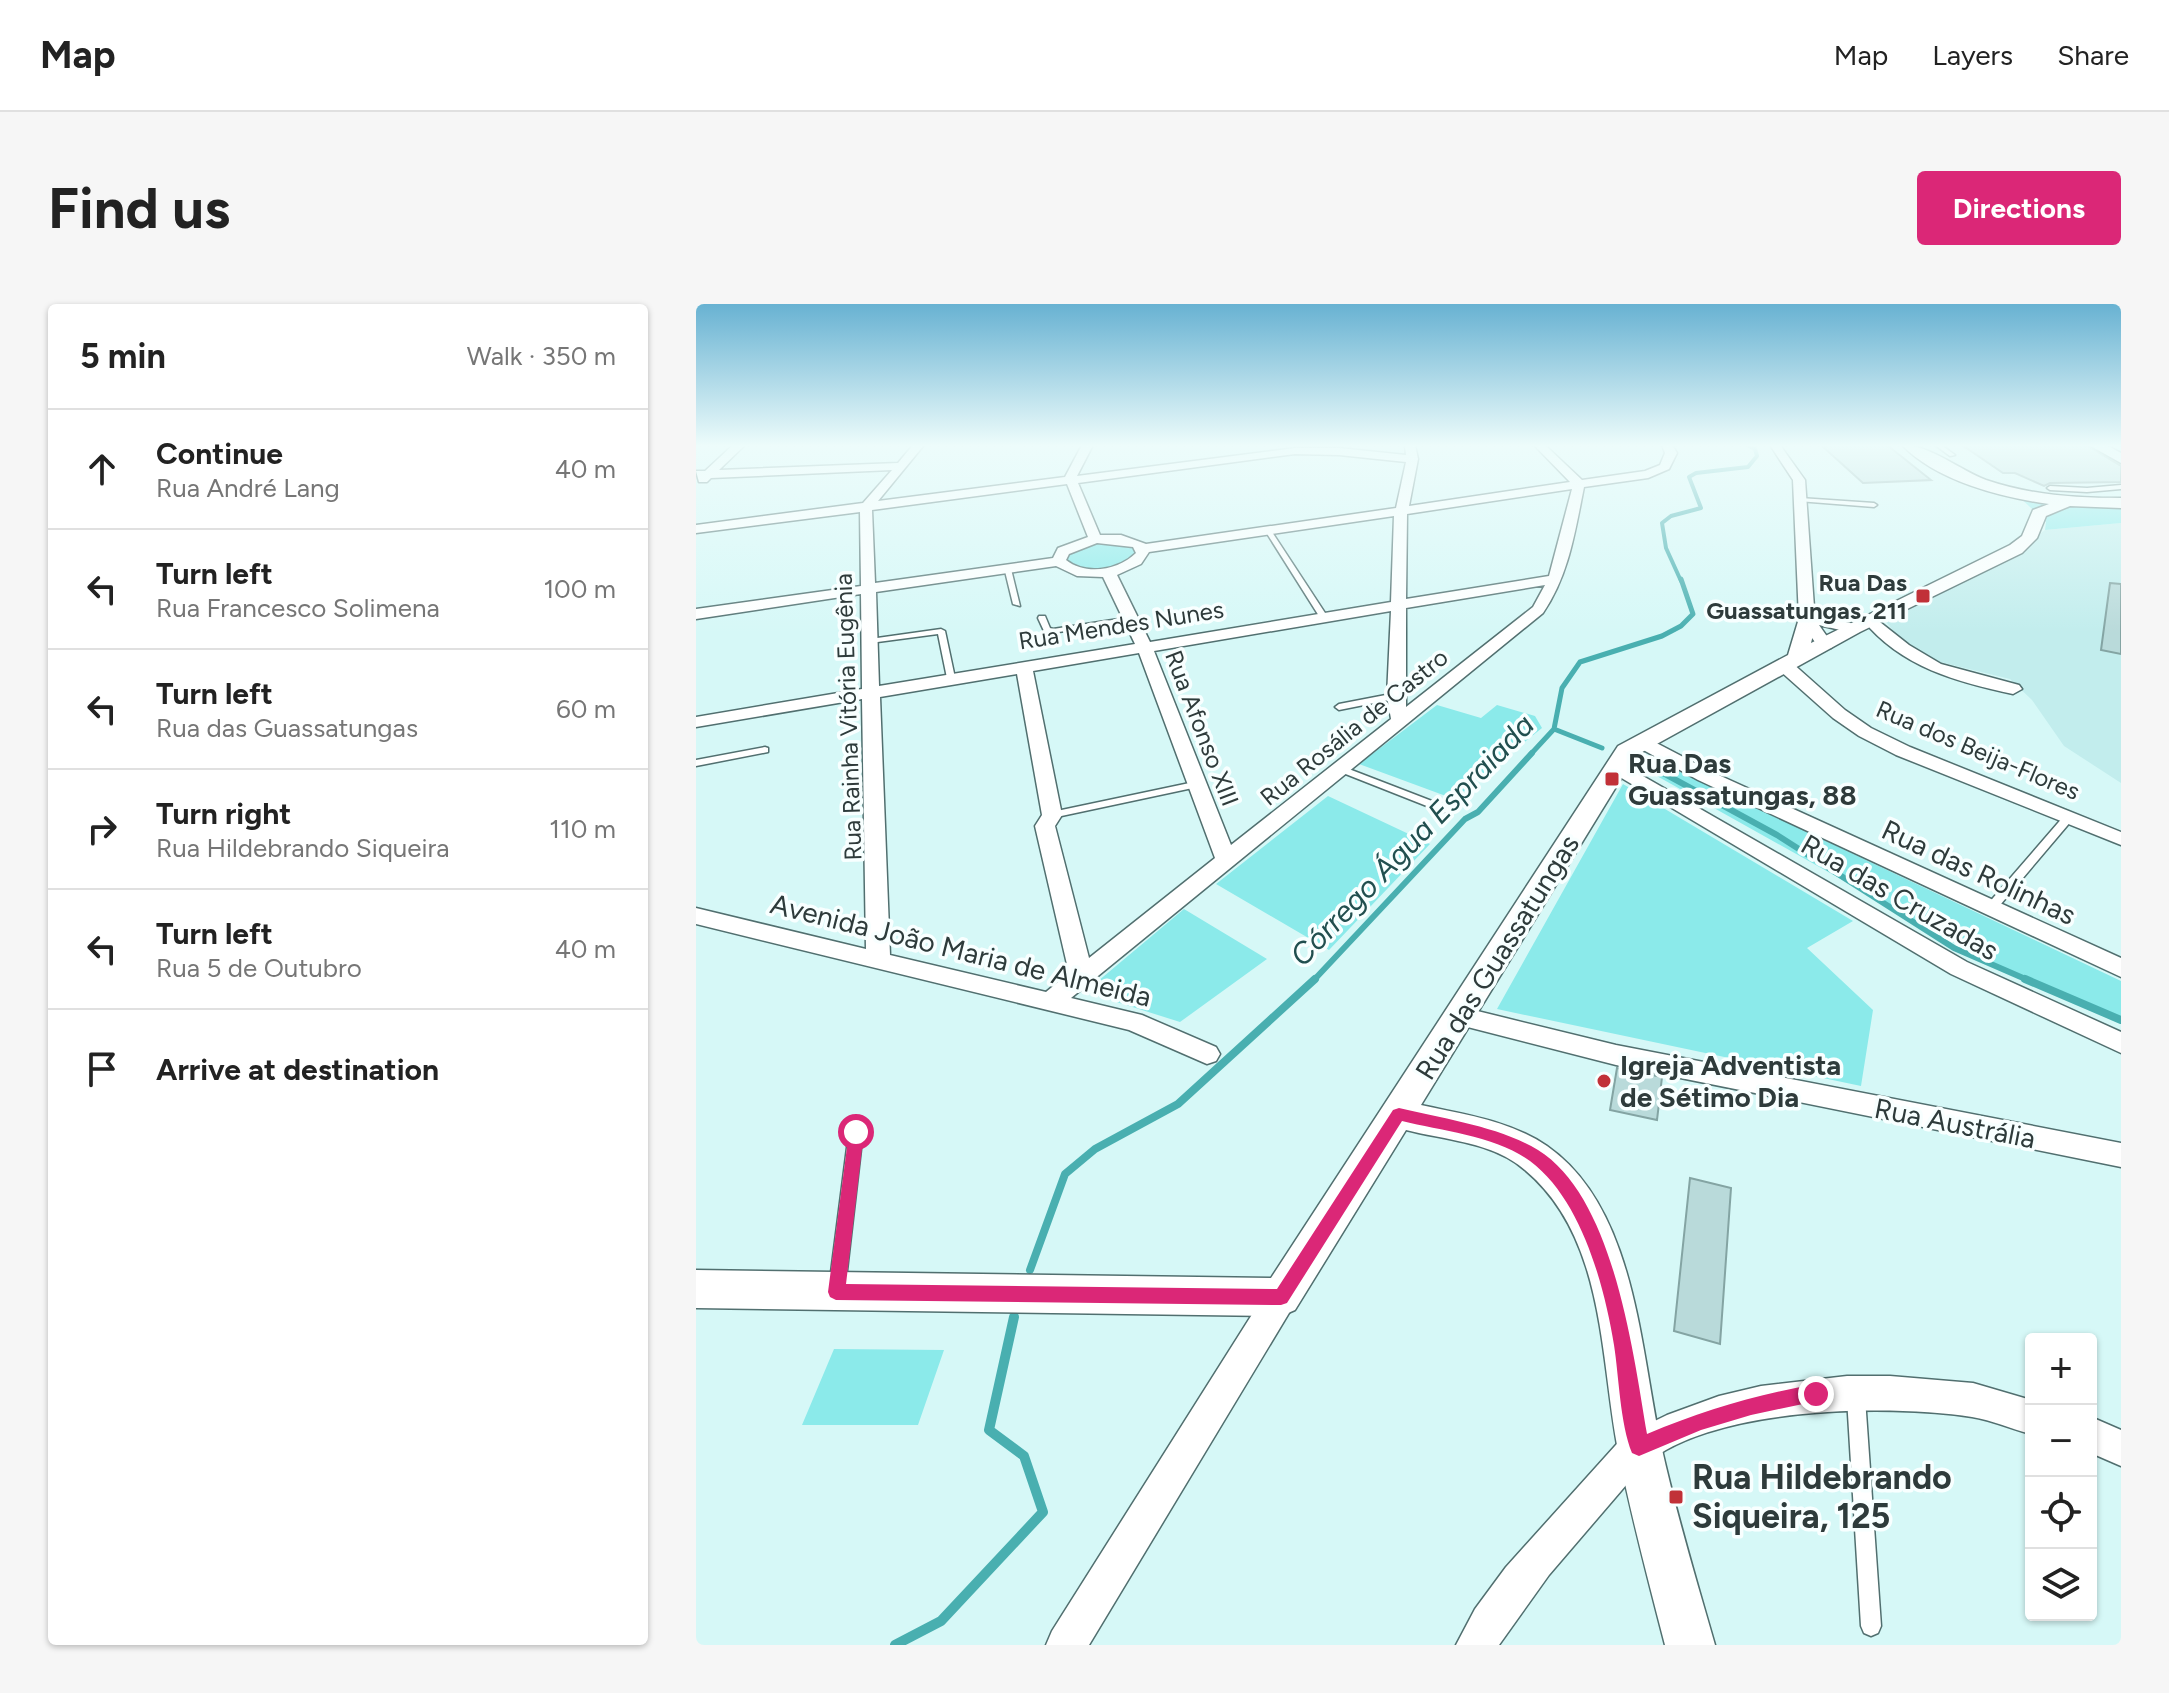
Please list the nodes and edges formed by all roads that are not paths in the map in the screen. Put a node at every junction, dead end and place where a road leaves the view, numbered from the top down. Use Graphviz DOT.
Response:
graph roads {
  1 [pos="866,508"];
  2 [pos="869,508"];
  3 [pos="1082,508"];
  4 [pos="1402,508"];
  5 [pos="1429,508"];
  6 [pos="1573,508"];
  7 [pos="1800,508"];
  8 [pos="2021,508"];
  9 [pos="2053,508"];
  10 [pos="1401,512"];
  11 [pos="2034,523"];
  12 [pos="696,529"];
  13 [pos="1269,532"];
  14 [pos="1095,539"];
  15 [pos="1143,549"];
  16 [pos="1059,561"];
  17 [pos="1007,569"];
  18 [pos="1108,572"];
  19 [pos="1555,579"];
  20 [pos="868,589"];
  21 [pos="1017,604"];
  22 [pos="1398,604"];
  23 [pos="1807,614"];
  24 [pos="1323,616"];
  25 [pos="697,617"];
  26 [pos="1042,618"];
  27 [pos="1132,619"];
  28 [pos="1862,624"];
  29 [pos="870,641"];
  30 [pos="1144,645"];
  31 [pos="1825,645"];
  32 [pos="1791,662"];
  33 [pos="1024,665"];
  34 [pos="951,678"];
  35 [pos="2013,689"];
  36 [pos="871,693"];
  37 [pos="1396,696"];
  38 [pos="1339,707"];
  39 [pos="696,722"];
  40 [pos="1400,722"];
  41 [pos="1643,742"];
  42 [pos="765,750"];
  43 [pos="696,763"];
  44 [pos="1615,766"];
  45 [pos="1341,769"];
  46 [pos="1199,784"];
  47 [pos="1446,810"];
  48 [pos="1052,815"];
  49 [pos="2068,818"];
  50 [pos="2121,839"];
  51 [pos="1226,860"];
  52 [pos="1991,908"];
  53 [pos="696,916"];
  54 [pos="878,960"];
  55 [pos="2121,968"];
  56 [pos="1081,974"];
  57 [pos="1052,1000"];
  58 [pos="1461,1016"];
  59 [pos="2121,1043"];
  60 [pos="1207,1054"];
  61 [pos="1399,1114"];
  62 [pos="856,1132"];
  63 [pos="2121,1155"];
  64 [pos="696,1289"];
  65 [pos="836,1292"];
  66 [pos="1281,1297"];
  67 [pos="1856,1391"];
  68 [pos="2025,1415"];
  69 [pos="2097,1438"];
  70 [pos="1639,1446"];
  71 [pos="2121,1448"];
  72 [pos="1871,1626"];
  73 [pos="1066,1645"];
  74 [pos="1476,1645"];
  75 [pos="1690,1645"];
  1 -- 2 [label="street"];
  1 -- 12 [label="street"];
  1 -- 20 [label="street, Rua Rainha Vitória Eugênia"];
  3 -- 14 [label="street"];
  4 -- 10 [label="street"];
  5 -- 10 [label="street"];
  6 -- 19 [label="street, Rua Rosália de Castro"];
  7 -- 23 [label="street"];
  8 -- 11 [label="street"];
  9 -- 11 [label="street, Rua das Guassatungas"];
  10 -- 13 [label="street"];
  10 -- 22 [label="street"];
  11 -- 28 [label="street, Rua das Guassatungas"];
  13 -- 15 [label="street"];
  13 -- 24 [label="lane"];
  14 -- 15 [label="street"];
  14 -- 16 [label="street"];
  15 -- 18 [label="street"];
  16 -- 17 [label="street"];
  16 -- 18 [label="street"];
  17 -- 20 [label="street"];
  17 -- 21 [label="lane"];
  18 -- 27 [label="street, Rua Afonso XIII"];
  19 -- 22 [label="street, Rua Mendes Nunes"];
  19 -- 40 [label="street, Rua Rosália de Castro"];
  20 -- 25 [label="street"];
  20 -- 29 [label="street, Rua Rainha Vitória Eugênia"];
  22 -- 24 [label="street, Rua Mendes Nunes"];
  22 -- 37 [label="street"];
  23 -- 28 [label="street"];
  23 -- 31 [label="street"];
  23 -- 32 [label="street"];
  24 -- 30 [label="street, Rua Mendes Nunes"];
  26 -- 27 [label="lane"];
  27 -- 30 [label="street, Rua Afonso XIII"];
  28 -- 31 [label="street, Rua das Guassatungas"];
  28 -- 35 [label="street"];
  29 -- 34 [label="lane"];
  29 -- 36 [label="street, Rua Rainha Vitória Eugênia"];
  30 -- 33 [label="street, Rua Mendes Nunes"];
  30 -- 46 [label="street, Rua Afonso XIII"];
  31 -- 32 [label="street, Rua das Guassatungas"];
  32 -- 41 [label="street, Rua das Guassatungas"];
  32 -- 49 [label="street, Rua dos Beija-Flores"];
  33 -- 34 [label="street, Rua Mendes Nunes"];
  33 -- 48 [label="street"];
  34 -- 36 [label="street, Rua Mendes Nunes"];
  36 -- 39 [label="street, Rua Mendes Nunes"];
  36 -- 54 [label="street, Rua Rainha Vitória Eugênia"];
  37 -- 38 [label="lane"];
  37 -- 40 [label="street"];
  40 -- 45 [label="street, Rua Rosália de Castro"];
  41 -- 44 [label="street, Rua das Guassatungas"];
  41 -- 52 [label="street, Rua das Rolinhas"];
  42 -- 43 [label="lane"];
  44 -- 58 [label="street, Rua das Guassatungas"];
  44 -- 59 [label="street, Rua das Cruzadas"];
  45 -- 47 [label="lane"];
  45 -- 51 [label="street, Rua Rosália de Castro"];
  46 -- 48 [label="lane"];
  46 -- 51 [label="street, Rua Afonso XIII"];
  48 -- 56 [label="street"];
  49 -- 50 [label="street, Rua dos Beija-Flores"];
  49 -- 52 [label="lane"];
  51 -- 56 [label="street, Rua Rosália de Castro"];
  52 -- 55 [label="street, Rua das Rolinhas"];
  53 -- 54 [label="street, Avenida João Maria de Almeida"];
  54 -- 57 [label="street, Avenida João Maria de Almeida"];
  56 -- 57 [label="street, Rua Rosália de Castro"];
  57 -- 60 [label="street, Avenida João Maria de Almeida"];
  58 -- 61 [label="street, Rua das Guassatungas"];
  58 -- 63 [label="street, Rua Austrália"];
  61 -- 66 [label="street, Rua das Guassatungas"];
  61 -- 70 [label="street"];
  62 -- 65 [label="lane"];
  64 -- 65 [label="street"];
  65 -- 66 [label="street"];
  66 -- 73 [label="street, Rua das Guassatungas"];
  67 -- 68 [label="street"];
  67 -- 70 [label="street"];
  67 -- 72 [label="lane"];
  69 -- 71 [label="street"];
  70 -- 74 [label="street"];
  70 -- 75 [label="street"];
}
